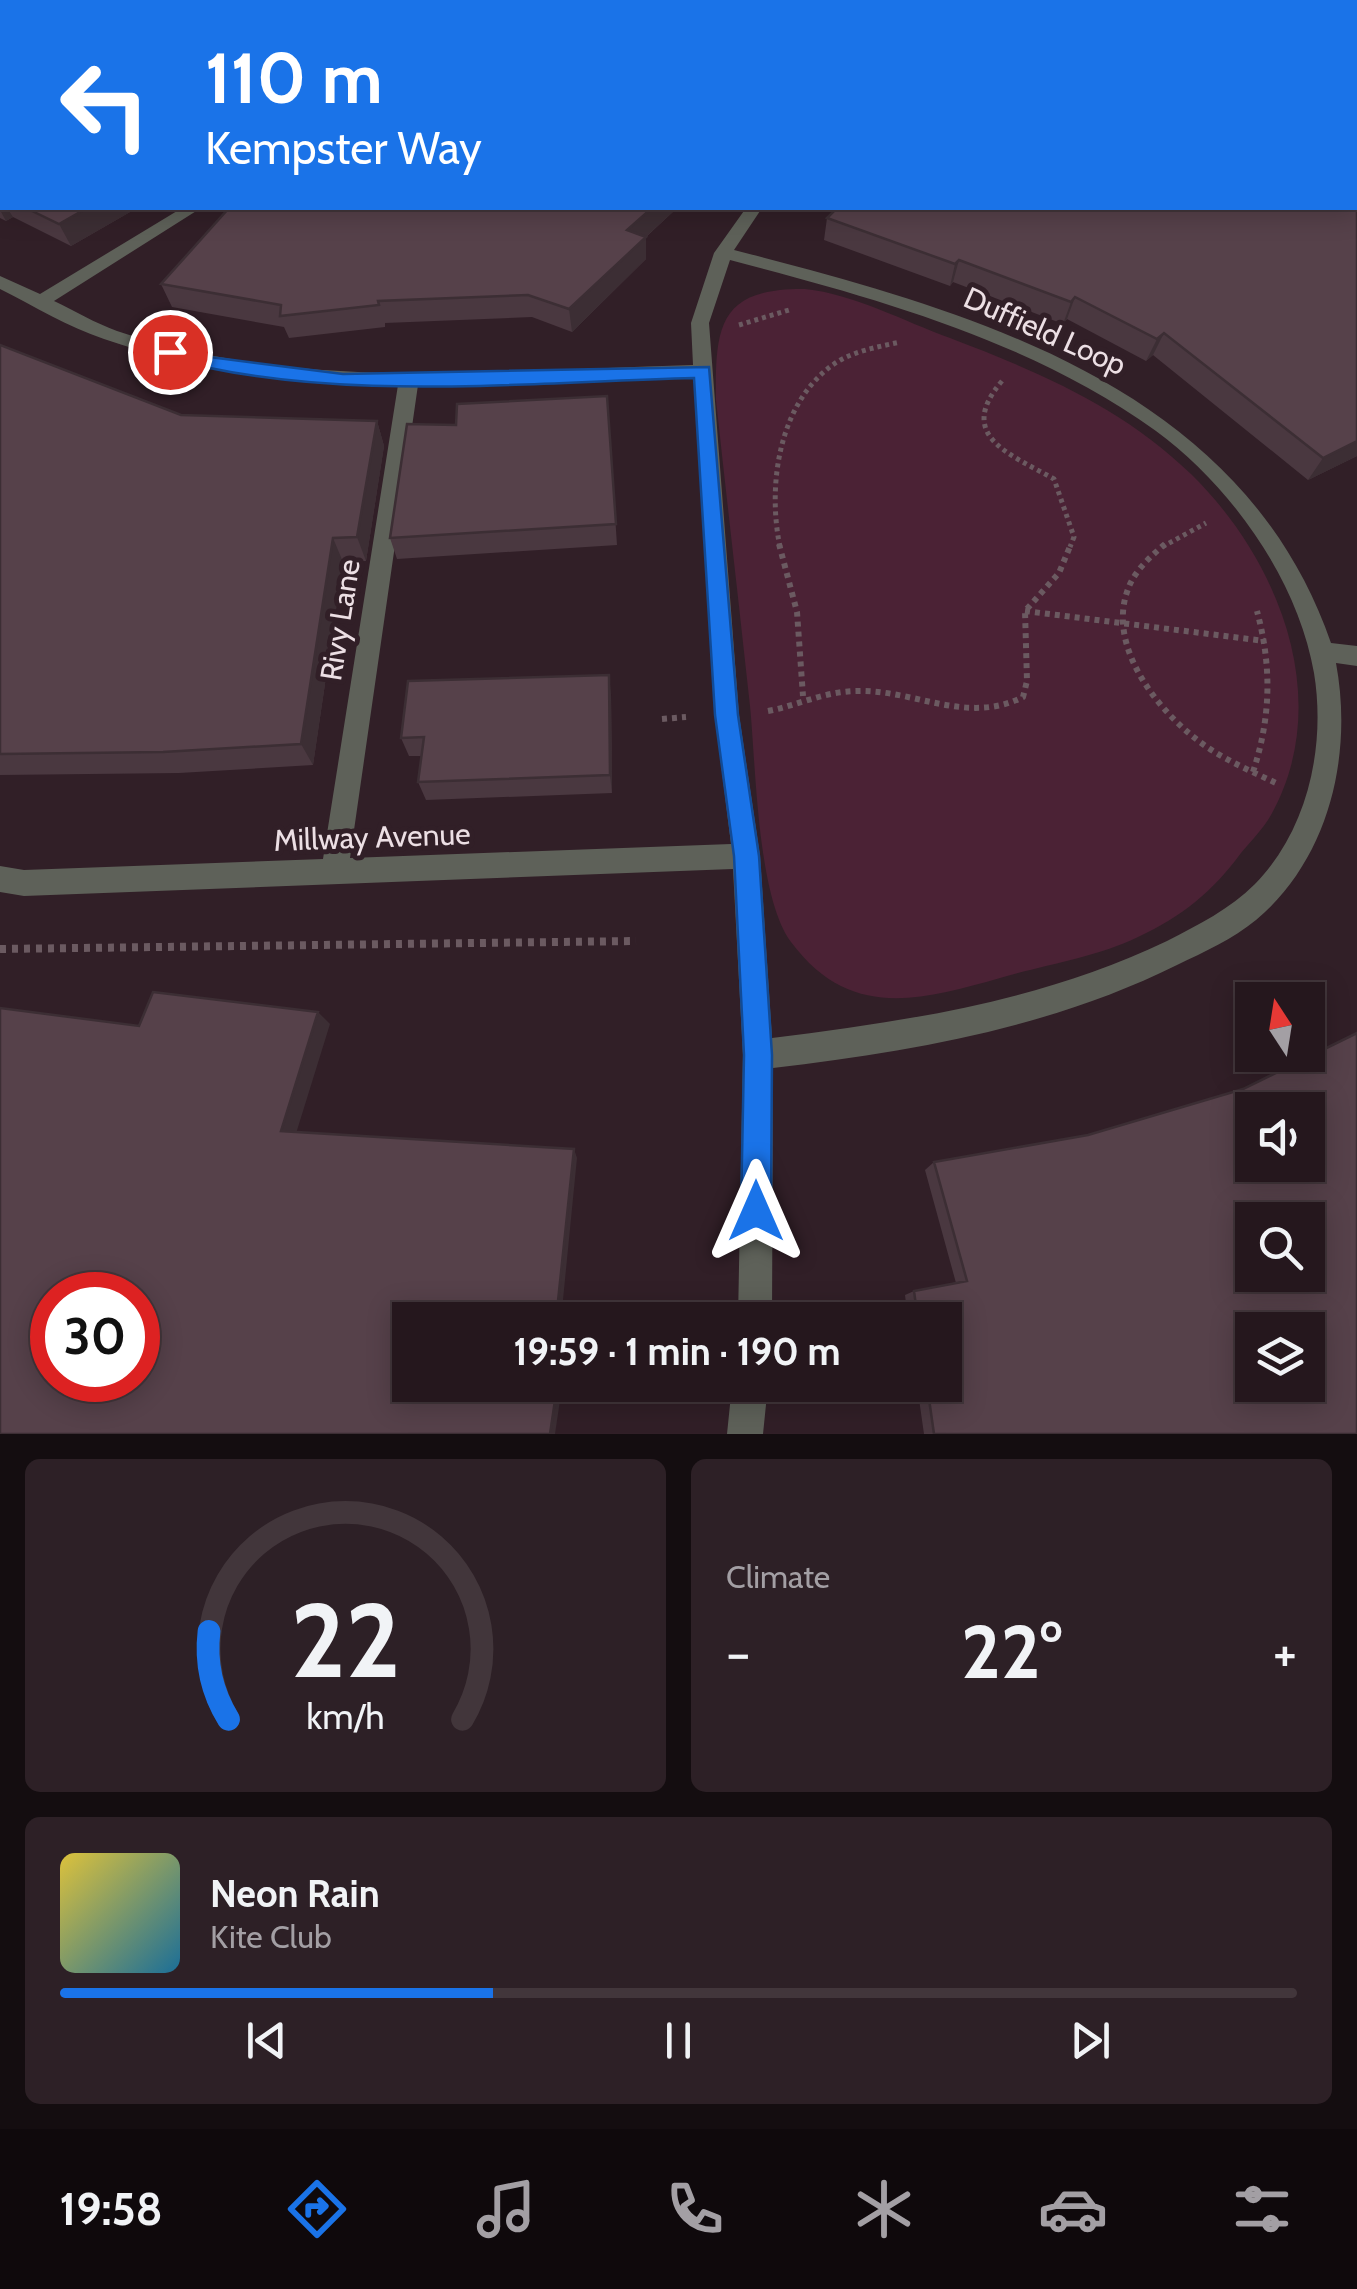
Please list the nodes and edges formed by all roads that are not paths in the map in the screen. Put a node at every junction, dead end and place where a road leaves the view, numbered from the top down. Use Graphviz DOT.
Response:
graph roads {
  1 [pos="190,210"];
  2 [pos="753,210"];
  3 [pos="723,253"];
  4 [pos="0,282"];
  5 [pos="40,302"];
  6 [pos="702,372"];
  7 [pos="409,380"];
  8 [pos="1323,651"];
  9 [pos="1357,656"];
  10 [pos="746,856"];
  11 [pos="336,870"];
  12 [pos="0,879"];
  13 [pos="758,1055"];
  14 [pos="756,1302"];
  15 [pos="748,1402"];
  16 [pos="745,1434"];
  1 -- 5 [label="street"];
  2 -- 3 [label="street"];
  3 -- 6 [label="street"];
  3 -- 8 [label="street, Duffield Loop"];
  4 -- 5 [label="street"];
  5 -- 7 [label="street"];
  6 -- 7 [label="street"];
  6 -- 10 [label="street"];
  7 -- 11 [label="street, Rivy Lane"];
  8 -- 9 [label="street"];
  8 -- 13 [label="street, Duffield Loop"];
  10 -- 11 [label="street, Millway Avenue"];
  10 -- 13 [label="street"];
  11 -- 12 [label="street, Millway Avenue"];
  13 -- 14 [label="street"];
  15 -- 16 [label="street"];
}
